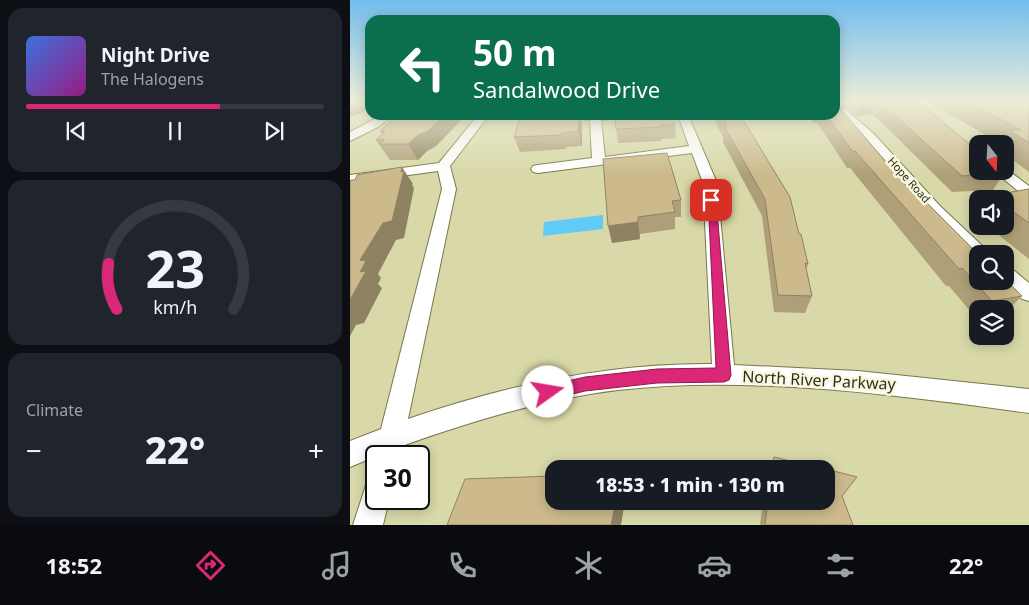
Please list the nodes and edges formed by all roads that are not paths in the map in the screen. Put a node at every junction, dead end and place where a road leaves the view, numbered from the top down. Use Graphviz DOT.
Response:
graph roads {
  1 [pos="371,126"];
  2 [pos="475,126"];
  3 [pos="596,126"];
  4 [pos="687,126"];
  5 [pos="859,126"];
  6 [pos="350,137"];
  7 [pos="696,149"];
  8 [pos="599,160"];
  9 [pos="443,166"];
  10 [pos="538,169"];
  11 [pos="350,179"];
  12 [pos="1012,180"];
  13 [pos="1029,193"];
  14 [pos="973,245"];
  15 [pos="1014,282"];
  16 [pos="1029,294"];
  17 [pos="724,375"];
  18 [pos="1029,402"];
  19 [pos="389,445"];
  20 [pos="392,445"];
  21 [pos="365,451"];
  22 [pos="350,454"];
  23 [pos="372,510"];
  24 [pos="368,525"];
  1 -- 6 [label="street"];
  2 -- 9 [label="street"];
  3 -- 8 [label="street"];
  4 -- 7 [label="street"];
  5 -- 14 [label="street, Hope Road"];
  7 -- 8 [label="street"];
  7 -- 17 [label="street"];
  8 -- 10 [label="street"];
  9 -- 11 [label="street"];
  9 -- 19 [label="street"];
  12 -- 13 [label="street"];
  15 -- 16 [label="street"];
  17 -- 18 [label="street, North River Parkway"];
  17 -- 20 [label="street, North River Parkway"];
  21 -- 22 [label="street, North River Parkway"];
  23 -- 24 [label="street"];
}
